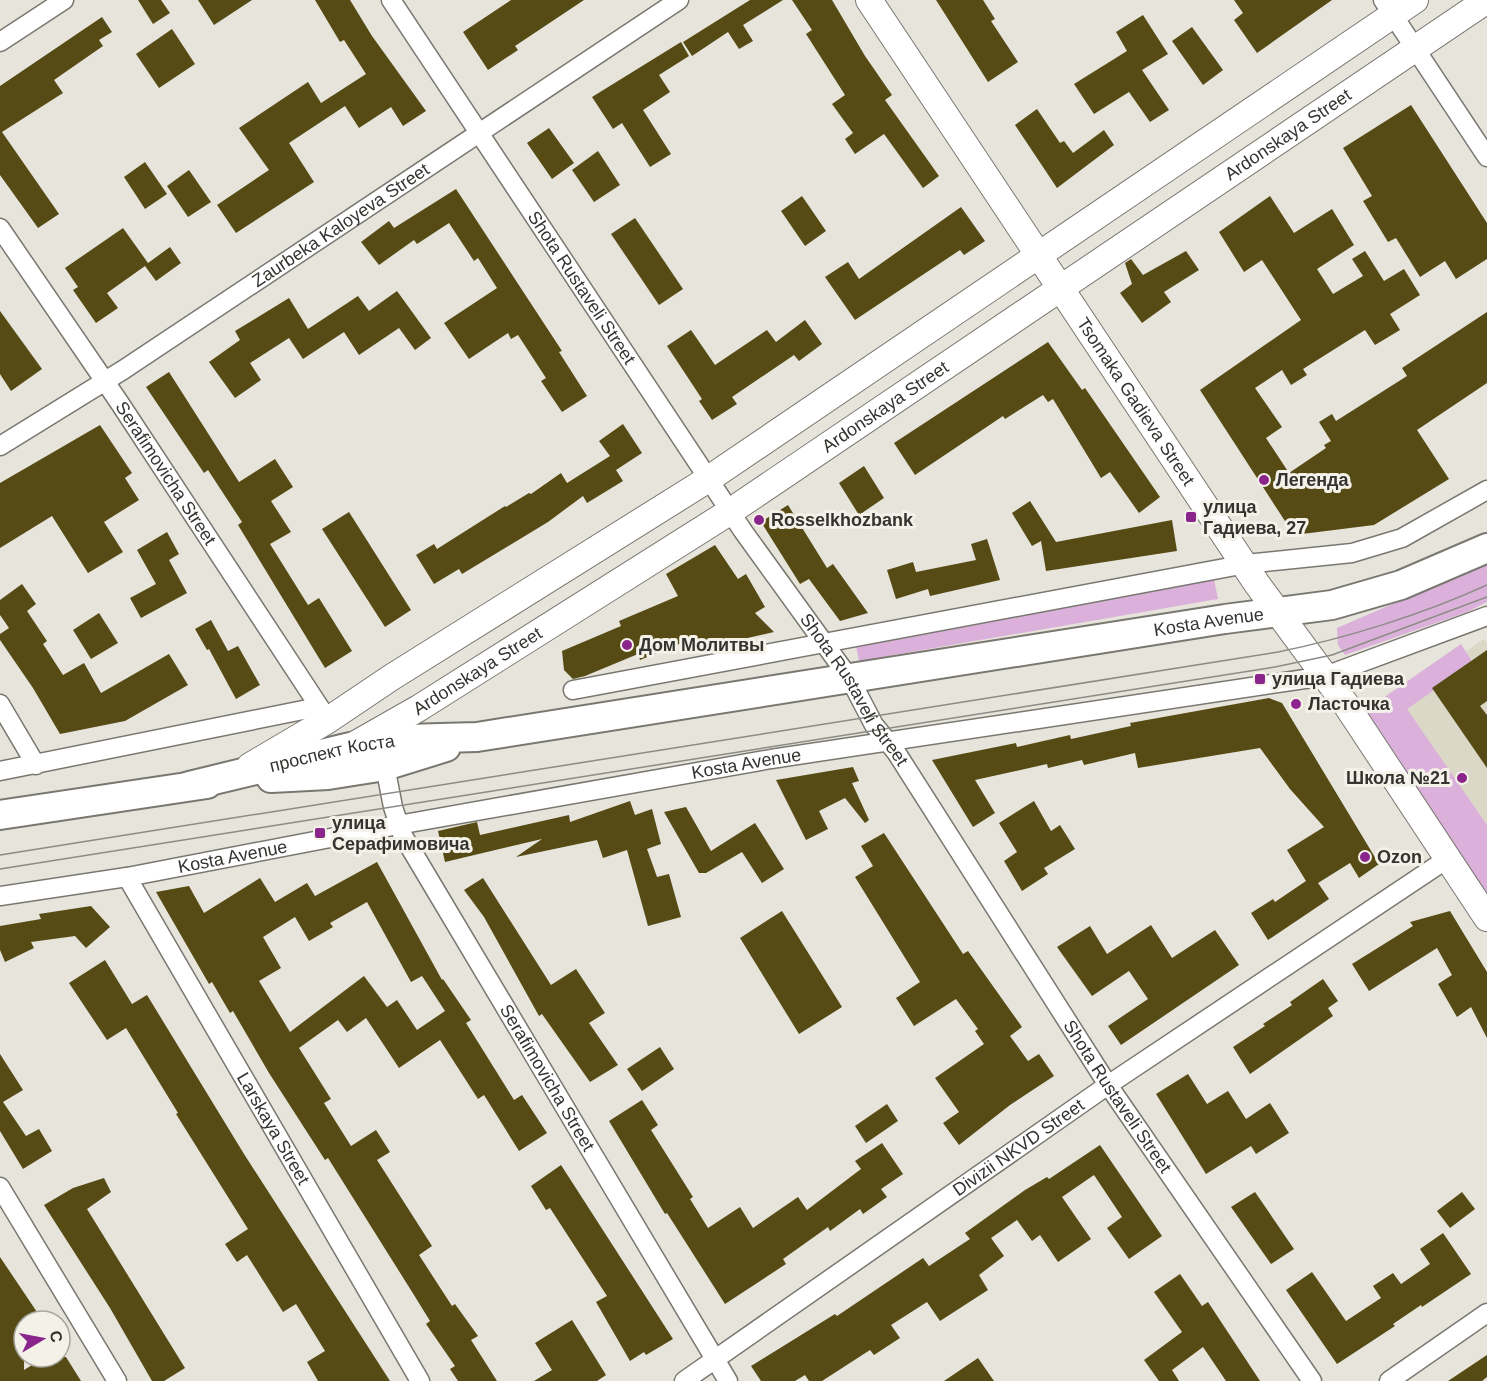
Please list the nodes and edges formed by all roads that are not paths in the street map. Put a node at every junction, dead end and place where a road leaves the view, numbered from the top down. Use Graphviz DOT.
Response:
graph roads {
  1 [pos="64,0"];
  2 [pos="391,0"];
  3 [pos="679,0"];
  4 [pos="868,0"];
  5 [pos="1415,0"];
  6 [pos="1487,0"];
  7 [pos="1388,7"];
  8 [pos="0,42"];
  9 [pos="1415,48"];
  10 [pos="479,132"];
  11 [pos="1487,157"];
  12 [pos="0,228"];
  13 [pos="1038,255"];
  14 [pos="1060,288"];
  15 [pos="104,381"];
  16 [pos="0,446"];
  17 [pos="710,478"];
  18 [pos="1487,490"];
  19 [pos="731,511"];
  20 [pos="1487,548"];
  21 [pos="1246,564"];
  22 [pos="1277,614"];
  23 [pos="1487,616"];
  24 [pos="823,644"];
  25 [pos="1325,676"];
  26 [pos="850,678"];
  27 [pos="573,690"];
  28 [pos="0,704"];
  29 [pos="322,714"];
  30 [pos="477,737"];
  31 [pos="886,743"];
  32 [pos="350,747"];
  33 [pos="36,765"];
  34 [pos="385,766"];
  35 [pos="0,771"];
  36 [pos="235,774"];
  37 [pos="264,778"];
  38 [pos="189,786"];
  39 [pos="0,815"];
  40 [pos="398,825"];
  41 [pos="1447,859"];
  42 [pos="127,877"];
  43 [pos="0,896"];
  44 [pos="1487,918"];
  45 [pos="1108,1085"];
  46 [pos="0,1187"];
  47 [pos="8,1214"];
  48 [pos="1487,1313"];
  49 [pos="715,1361"];
  50 [pos="117,1381"];
  51 [pos="420,1381"];
  52 [pos="684,1381"];
  53 [pos="728,1381"];
  54 [pos="1312,1381"];
  55 [pos="1389,1381"];
  1 -- 8 [label="street"];
  2 -- 10 [label="street, Shota Rustaveli Street"];
  3 -- 10 [label="street, Zaurbeka Kaloyeva Street"];
  4 -- 13 [label="main road, Tsomaka Gadieva Street"];
  5 -- 7 [label="main road"];
  6 -- 9 [label="main road, Ardonskaya Street"];
  7 -- 9 [label="street"];
  7 -- 13 [label="main road"];
  9 -- 11 [label="street"];
  9 -- 14 [label="main road, Ardonskaya Street"];
  10 -- 15 [label="street, Zaurbeka Kaloyeva Street"];
  10 -- 17 [label="street, Shota Rustaveli Street"];
  12 -- 15 [label="street, Serafimovicha Street"];
  13 -- 14 [label="main road, Tsomaka Gadieva Street"];
  13 -- 17 [label="main road"];
  14 -- 19 [label="main road, Ardonskaya Street"];
  14 -- 21 [label="main road, Tsomaka Gadieva Street"];
  15 -- 16 [label="street, Zaurbeka Kaloyeva Street"];
  15 -- 29 [label="street, Serafimovicha Street"];
  17 -- 19 [label="street, Shota Rustaveli Street"];
  17 -- 29 [label="main road"];
  18 -- 21 [label="street"];
  19 -- 24 [label="street, Shota Rustaveli Street"];
  19 -- 32 [label="main road, Ardonskaya Street"];
  20 -- 22 [label="main road, Kosta Avenue"];
  21 -- 22 [label="main road, Tsomaka Gadieva Street"];
  21 -- 24 [label="street"];
  22 -- 25 [label="main road, Tsomaka Gadieva Street"];
  22 -- 26 [label="main road, Kosta Avenue"];
  23 -- 25 [label="street, Kosta Avenue"];
  24 -- 26 [label="street, Shota Rustaveli Street"];
  24 -- 27 [label="street"];
  25 -- 31 [label="street, Kosta Avenue"];
  25 -- 41 [label="main road, Tsomaka Gadieva Street"];
  26 -- 30 [label="main road, Kosta Avenue"];
  26 -- 31 [label="street, Shota Rustaveli Street"];
  28 -- 33 [label="street"];
  29 -- 33 [label="street"];
  29 -- 36 [label="main road"];
  30 -- 32 [label="main road, проспект Коста"];
  30 -- 34 [label="main road, Kosta Avenue"];
  31 -- 40 [label="street, Kosta Avenue"];
  31 -- 45 [label="street, Shota Rustaveli Street"];
  32 -- 36 [label="main road, проспект Коста"];
  32 -- 37 [label="main road, Ardonskaya Street"];
  33 -- 35 [label="street"];
  34 -- 37 [label="main road, Kosta Avenue"];
  34 -- 40 [label="street, Serafimovicha Street"];
  36 -- 38 [label="main road, проспект Коста"];
  37 -- 38 [label="main road, Kosta Avenue"];
  38 -- 39 [label="main road, Kosta Avenue"];
  40 -- 42 [label="street, Kosta Avenue"];
  40 -- 49 [label="street, Serafimovicha Street"];
  41 -- 44 [label="main road, Tsomaka Gadieva Street"];
  41 -- 45 [label="street, Divizii NKVD Street"];
  42 -- 43 [label="street, Kosta Avenue"];
  42 -- 51 [label="street, Larskaya Street"];
  45 -- 49 [label="street, Divizii NKVD Street"];
  45 -- 54 [label="street, Shota Rustaveli Street"];
  46 -- 47 [label="street"];
  47 -- 50 [label="street"];
  48 -- 55 [label="street"];
  49 -- 52 [label="street, Divizii NKVD Street"];
  49 -- 53 [label="street, Serafimovicha Street"];
}
